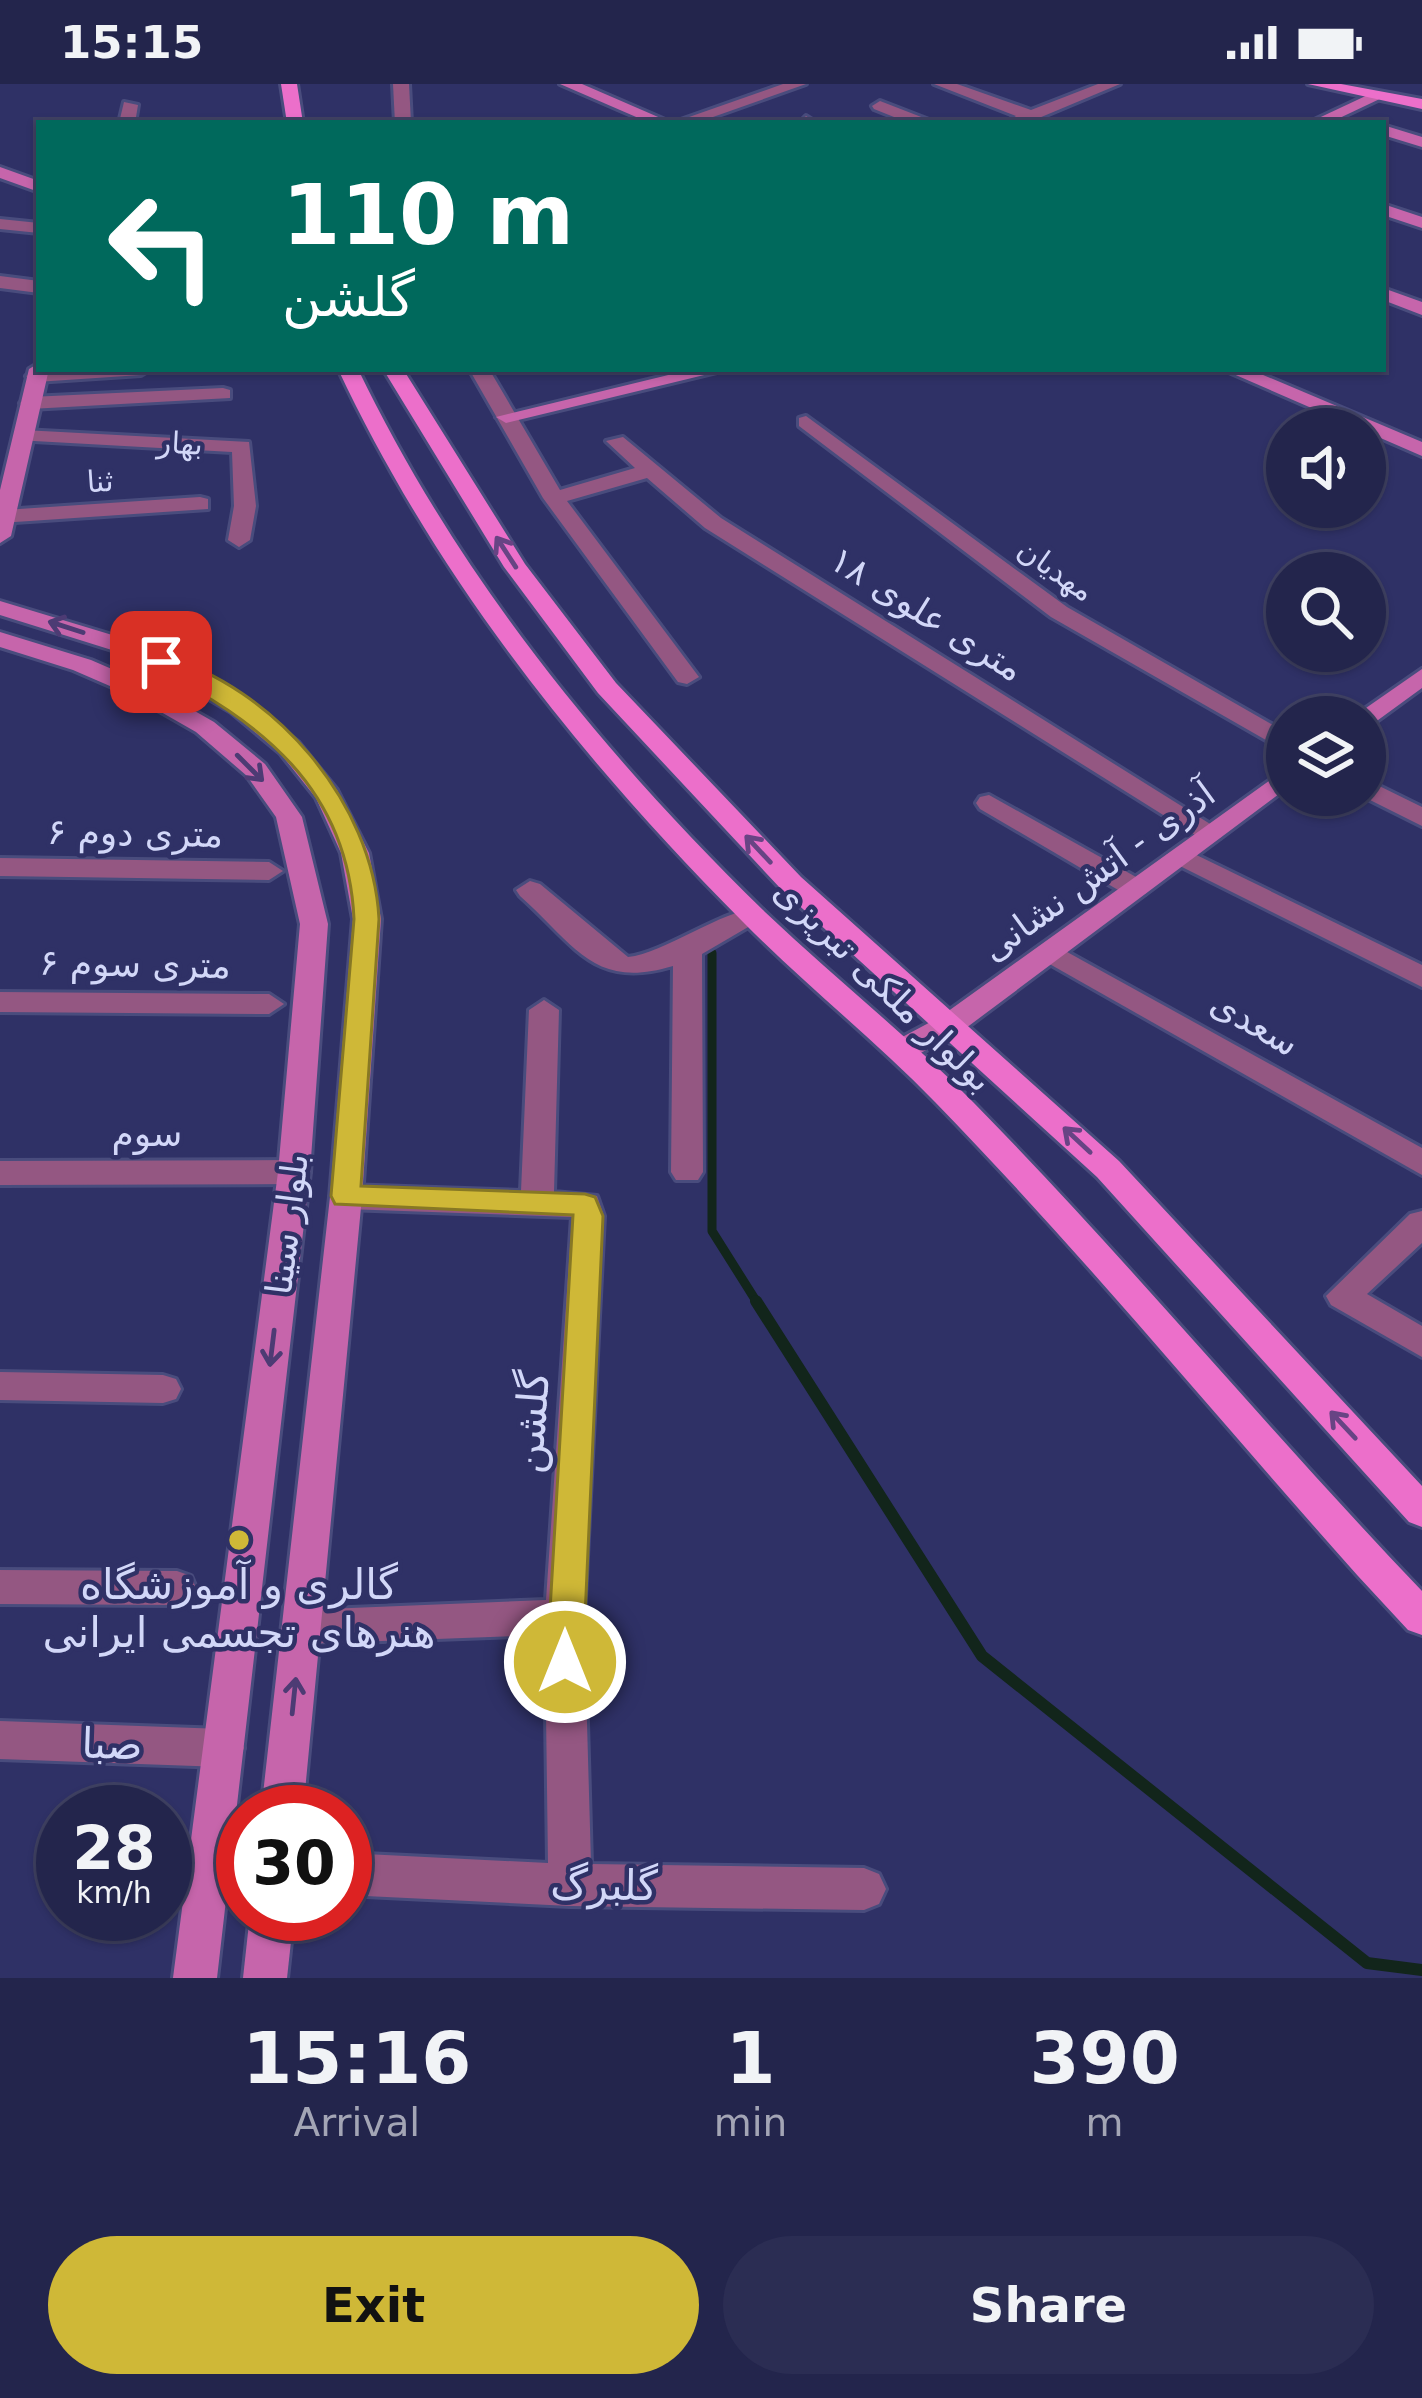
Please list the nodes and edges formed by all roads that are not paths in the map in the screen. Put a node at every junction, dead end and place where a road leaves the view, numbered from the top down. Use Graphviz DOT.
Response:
graph roads {
  1 [pos="289,84"];
  2 [pos="304,84"];
  3 [pos="401,84"];
  4 [pos="568,84"];
  5 [pos="798,84"];
  6 [pos="942,84"];
  7 [pos="1112,84"];
  8 [pos="1316,84"];
  9 [pos="1406,84"];
  10 [pos="1422,87"];
  11 [pos="1378,96"];
  12 [pos="1422,104"];
  13 [pos="880,106"];
  14 [pos="1334,115"];
  15 [pos="1031,116"];
  16 [pos="296,120"];
  17 [pos="298,120"];
  18 [pos="403,120"];
  19 [pos="657,120"];
  20 [pos="689,120"];
  21 [pos="915,120"];
  22 [pos="1021,120"];
  23 [pos="1323,120"];
  24 [pos="1350,120"];
  25 [pos="1386,131"];
  26 [pos="1422,142"];
  27 [pos="0,168"];
  28 [pos="36,181"];
  29 [pos="1386,210"];
  30 [pos="1422,223"];
  31 [pos="0,224"];
  32 [pos="36,228"];
  33 [pos="0,282"];
  34 [pos="36,287"];
  35 [pos="1386,295"];
  36 [pos="1422,309"];
  37 [pos="38,372"];
  38 [pos="349,372"];
  39 [pos="395,372"];
  40 [pos="481,372"];
  41 [pos="705,372"];
  42 [pos="1239,372"];
  43 [pos="1277,372"];
  44 [pos="223,394"];
  45 [pos="30,403"];
  46 [pos="506,417"];
  47 [pos="806,422"];
  48 [pos="1422,434"];
  49 [pos="23,436"];
  50 [pos="616,441"];
  51 [pos="1422,450"];
  52 [pos="8,466"];
  53 [pos="649,472"];
  54 [pos="554,498"];
  55 [pos="200,504"];
  56 [pos="2,527"];
  57 [pos="239,540"];
  58 [pos="4,613"];
  59 [pos="1422,676"];
  60 [pos="687,677"];
  61 [pos="1386,703"];
  62 [pos="1266,732"];
  63 [pos="1266,791"];
  64 [pos="1386,798"];
  65 [pos="989,802"];
  66 [pos="1422,818"];
  67 [pos="1210,832"];
  68 [pos="1180,855"];
  69 [pos="0,867"];
  70 [pos="269,871"];
  71 [pos="1136,888"];
  72 [pos="530,890"];
  73 [pos="753,916"];
  74 [pos="367,919"];
  75 [pos="314,924"];
  76 [pos="688,949"];
  77 [pos="1049,951"];
  78 [pos="1422,977"];
  79 [pos="0,1001"];
  80 [pos="269,1004"];
  81 [pos="544,1010"];
  82 [pos="951,1024"];
  83 [pos="902,1050"];
  84 [pos="1422,1163"];
  85 [pos="294,1172"];
  86 [pos="687,1172"];
  87 [pos="0,1173"];
  88 [pos="346,1196"];
  89 [pos="537,1201"];
  90 [pos="1422,1223"];
  91 [pos="1422,1343"];
  92 [pos="0,1386"];
  93 [pos="163,1390"];
  94 [pos="1422,1511"];
  95 [pos="0,1587"];
  96 [pos="177,1588"];
  97 [pos="564,1617"];
  98 [pos="1422,1618"];
  99 [pos="302,1627"];
  100 [pos="0,1740"];
  101 [pos="223,1748"];
  102 [pos="285,1785"];
  103 [pos="372,1875"];
  104 [pos="570,1885"];
  105 [pos="864,1889"];
  106 [pos="269,1941"];
  107 [pos="195,1978"];
  108 [pos="265,1978"];
  1 -- 16 [label="main road"];
  2 -- 17 [label="main road"];
  3 -- 18 [label="street"];
  4 -- 19 [label="main road"];
  5 -- 20 [label="street"];
  6 -- 15 [label="street"];
  7 -- 15 [label="street"];
  8 -- 11 [label="main road"];
  9 -- 10 [label="main road"];
  11 -- 12 [label="main road"];
  11 -- 14 [label="main road"];
  13 -- 21 [label="street"];
  14 -- 23 [label="main road"];
  14 -- 24 [label="main road"];
  15 -- 22 [label="street"];
  25 -- 26 [label="main road"];
  27 -- 28 [label="main road"];
  29 -- 30 [label="main road"];
  31 -- 32 [label="street"];
  33 -- 34 [label="street"];
  35 -- 36 [label="main road"];
  37 -- 45 [label="main road"];
  38 -- 73 [label="main road, بولوار ملکی تبریزی"];
  82 -- 39 [label="main road, بولوار ملکی تبریزی, one-way"];
  40 -- 46 [label="street"];
  41 -- 46 [label="main road"];
  42 -- 51 [label="main road"];
  43 -- 48 [label="main road"];
  44 -- 45 [label="street"];
  45 -- 49 [label="main road"];
  46 -- 54 [label="street"];
  47 -- 62 [label="street, مهدیان"];
  49 -- 52 [label="main road"];
  49 -- 57 [label="street, بهار"];
  50 -- 53 [label="street, ۱۸ متری علوی"];
  52 -- 56 [label="main road"];
  53 -- 54 [label="street"];
  53 -- 67 [label="street, ۱۸ متری علوی"];
  54 -- 60 [label="street"];
  55 -- 56 [label="street, ثنا"];
  74 -- 58 [label="main road, بلوار سینا, one-way"];
  58 -- 75 [label="main road, بلوار سینا, one-way"];
  59 -- 61 [label="main road"];
  63 -- 67 [label="main road, آذرى - آتش نشانى"];
  64 -- 66 [label="street"];
  65 -- 71 [label="street"];
  67 -- 68 [label="main road, آذرى - آتش نشانى"];
  68 -- 71 [label="main road, آذرى - آتش نشانى"];
  68 -- 78 [label="street"];
  69 -- 70 [label="street, ۶ متری دوم"];
  71 -- 77 [label="main road, آذرى - آتش نشانى"];
  72 -- 76 [label="street"];
  73 -- 76 [label="street"];
  73 -- 83 [label="main road, بولوار ملکی تبریزی"];
  74 -- 75 [label="main road"];
  74 -- 88 [label="main road, بلوار سینا"];
  75 -- 85 [label="main road, بلوار سینا"];
  76 -- 86 [label="street"];
  77 -- 82 [label="main road, آذرى - آتش نشانى"];
  77 -- 84 [label="street, سعدی"];
  79 -- 80 [label="street, ۶ متری سوم"];
  81 -- 89 [label="street"];
  82 -- 83 [label="main road, آذرى - آتش نشانى"];
  94 -- 82 [label="main road, بولوار ملکی تبریزی, one-way"];
  83 -- 98 [label="main road, بولوار ملکی تبریزی"];
  85 -- 87 [label="street, سوم"];
  85 -- 101 [label="main road, بلوار سینا, one-way"];
  88 -- 89 [label="street, گلشن"];
  88 -- 99 [label="main road, بلوار سینا"];
  89 -- 97 [label="street, گلشن"];
  90 -- 91 [label="street"];
  92 -- 93 [label="street"];
  95 -- 96 [label="street"];
  97 -- 99 [label="street"];
  97 -- 104 [label="street, گلشن"];
  102 -- 99 [label="main road, بلوار سینا, one-way"];
  100 -- 101 [label="street, صبا"];
  101 -- 107 [label="main road, بلوار سینا"];
  103 -- 104 [label="street, گلبرگ"];
  104 -- 105 [label="street, گلبرگ"];
  106 -- 108 [label="main road"];
}
